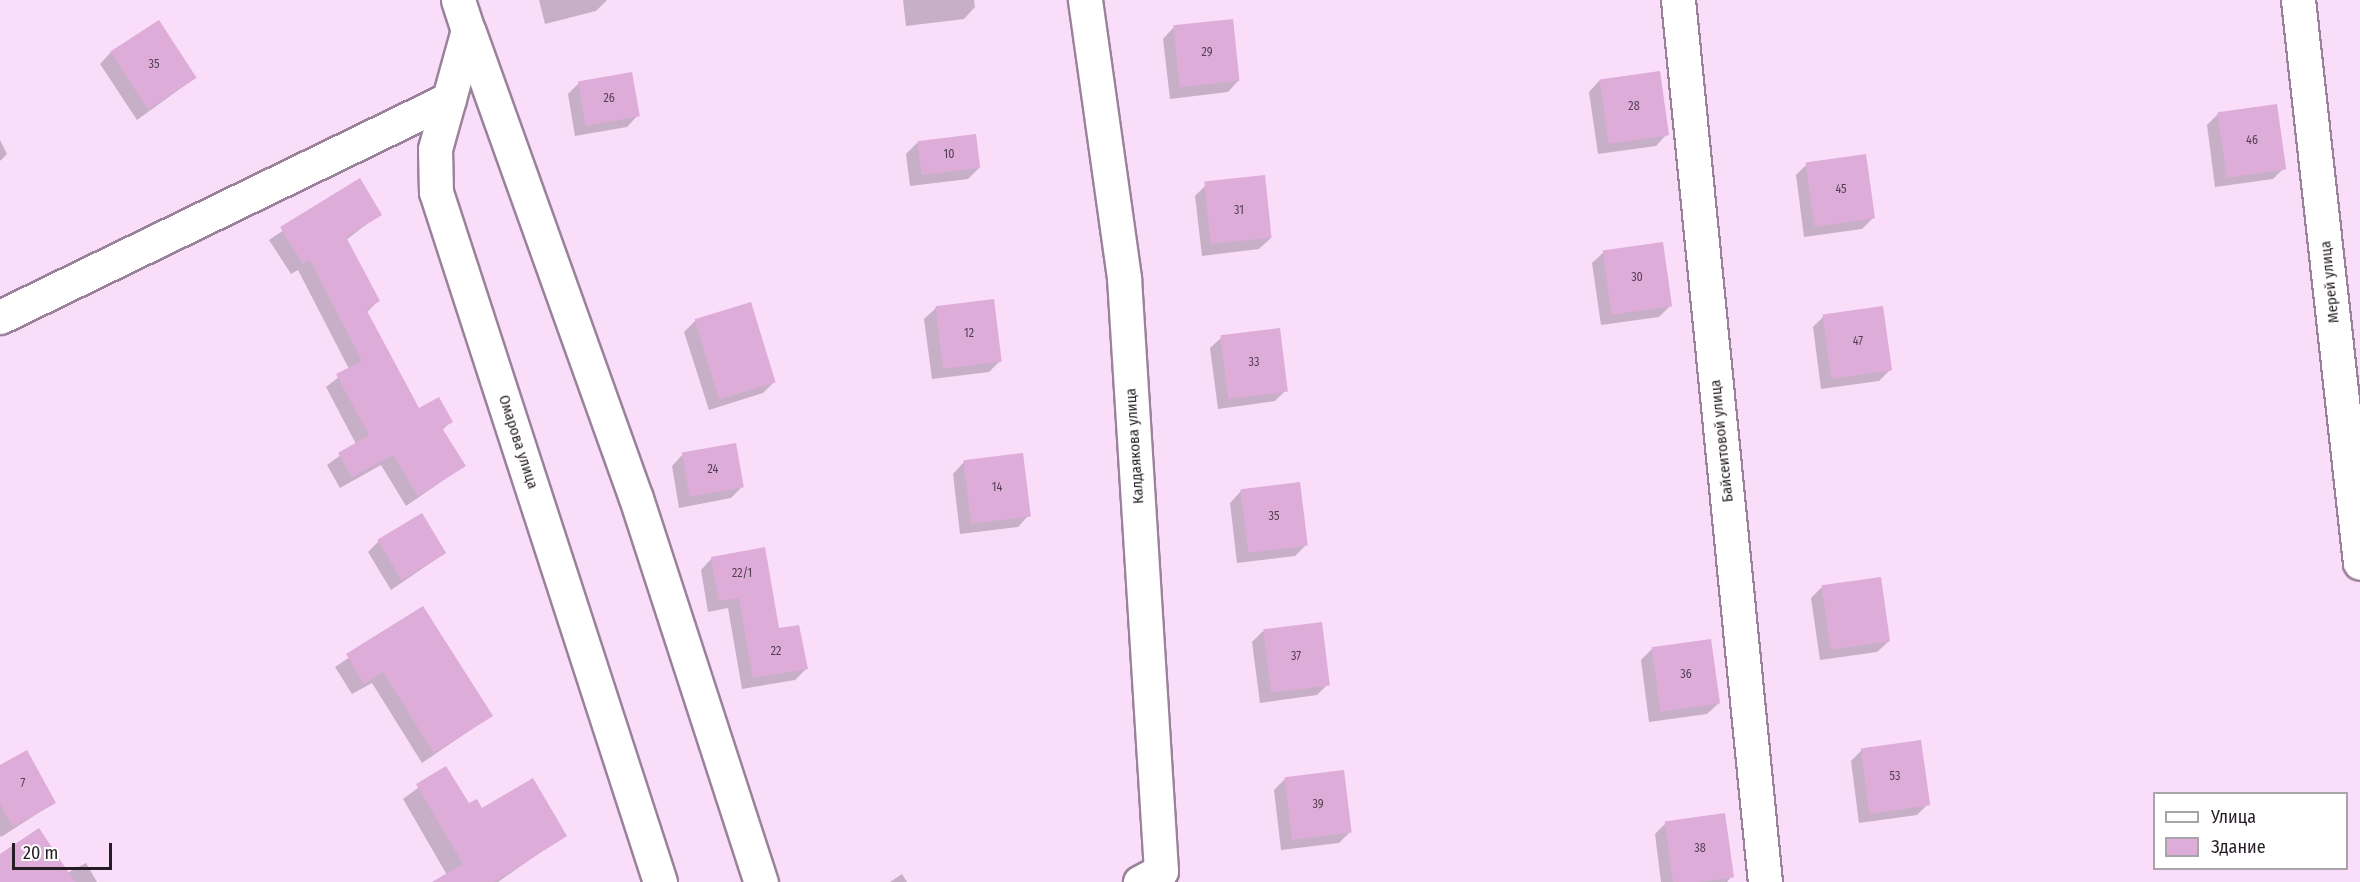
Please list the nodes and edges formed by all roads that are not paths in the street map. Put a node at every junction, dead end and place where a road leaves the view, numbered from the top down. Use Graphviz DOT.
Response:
graph roads {
  1 [pos="458,0"];
  2 [pos="1085,0"];
  3 [pos="1678,0"];
  4 [pos="2298,0"];
  5 [pos="468,30"];
  6 [pos="449,99"];
  7 [pos="0,317"];
  8 [pos="2360,563"];
  9 [pos="1162,878"];
  10 [pos="660,882"];
  11 [pos="761,882"];
  12 [pos="1766,882"];
  1 -- 5 [label="street"];
  2 -- 9 [label="street, Калдаякова улица"];
  3 -- 12 [label="street, Байсеитовой улица"];
  4 -- 8 [label="street, Мерей улица"];
  5 -- 6 [label="street, Омарова улица"];
  5 -- 11 [label="street"];
  6 -- 7 [label="street"];
  6 -- 10 [label="street, Омарова улица"];
}
